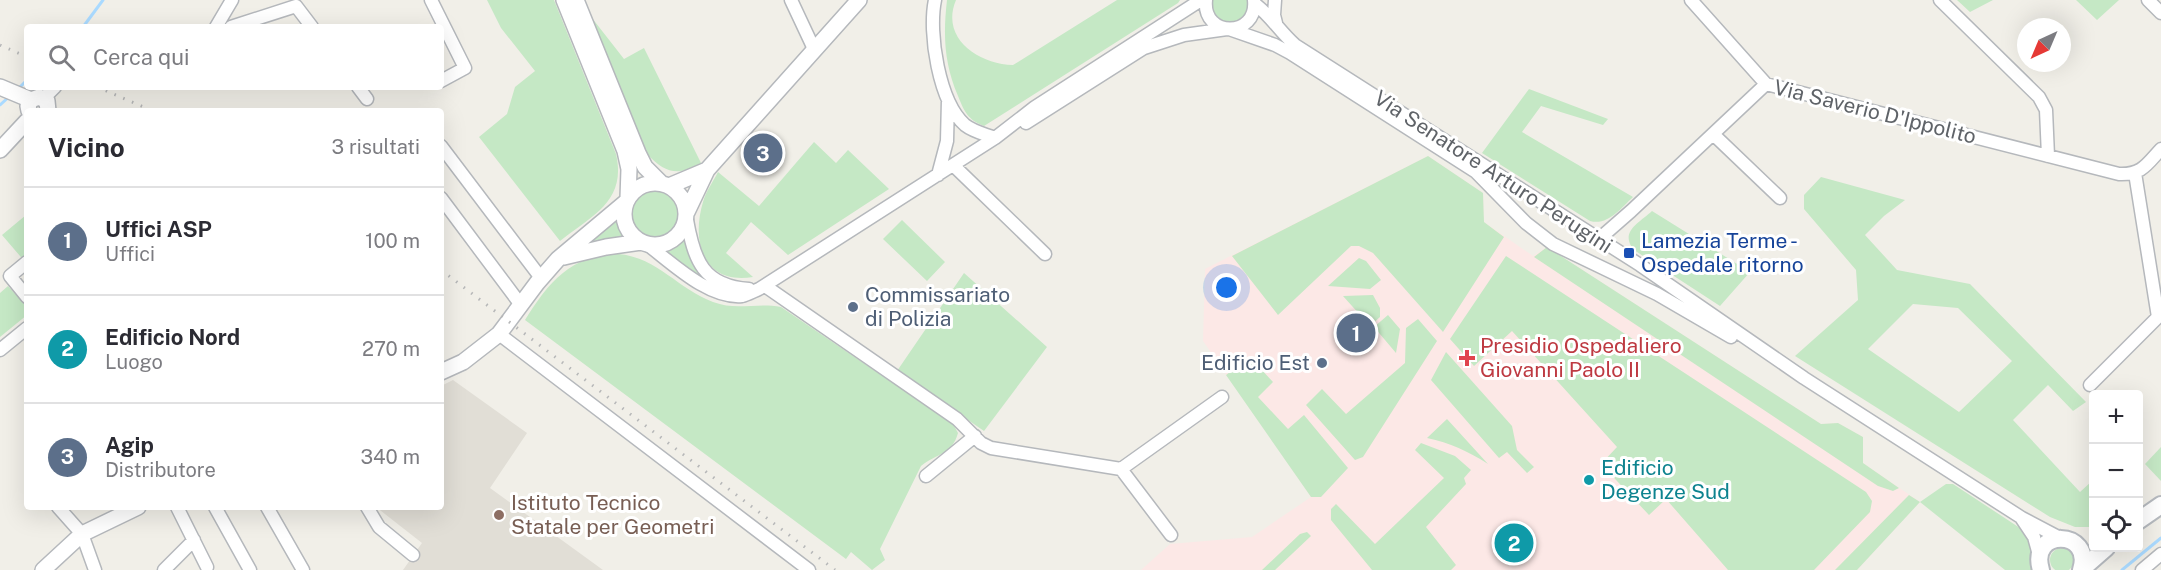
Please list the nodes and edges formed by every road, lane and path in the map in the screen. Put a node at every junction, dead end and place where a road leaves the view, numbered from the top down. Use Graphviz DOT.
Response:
graph roads {
  1 [pos="232,0"];
  2 [pos="431,0"];
  3 [pos="564,0"];
  4 [pos="576,0"];
  5 [pos="791,0"];
  6 [pos="859,0"];
  7 [pos="935,0"];
  8 [pos="1204,0"];
  9 [pos="1275,0"];
  10 [pos="1691,0"];
  11 [pos="1940,0"];
  12 [pos="2148,0"];
  13 [pos="1254,1"];
  14 [pos="2161,13"];
  15 [pos="1276,23"];
  16 [pos="218,24"];
  17 [pos="240,24"];
  18 [pos="310,24"];
  19 [pos="443,24"];
  20 [pos="444,26"];
  21 [pos="1228,29"];
  22 [pos="814,49"];
  23 [pos="444,79"];
  24 [pos="1766,84"];
  25 [pos="1,87"];
  26 [pos="52,90"];
  27 [pos="360,90"];
  28 [pos="367,99"];
  29 [pos="948,100"];
  30 [pos="39,106"];
  31 [pos="24,124"];
  32 [pos="1713,134"];
  33 [pos="995,138"];
  34 [pos="2161,149"];
  35 [pos="0,150"];
  36 [pos="444,150"];
  37 [pos="2048,156"];
  38 [pos="953,165"];
  39 [pos="707,170"];
  40 [pos="2134,173"];
  41 [pos="938,175"];
  42 [pos="665,184"];
  43 [pos="1780,198"];
  44 [pos="627,200"];
  45 [pos="1535,200"];
  46 [pos="444,202"];
  47 [pos="1517,214"];
  48 [pos="687,216"];
  49 [pos="1600,240"];
  50 [pos="645,244"];
  51 [pos="1045,254"];
  52 [pos="558,259"];
  53 [pos="1587,261"];
  54 [pos="24,264"];
  55 [pos="541,278"];
  56 [pos="762,288"];
  57 [pos="24,293"];
  58 [pos="521,305"];
  59 [pos="24,330"];
  60 [pos="499,334"];
  61 [pos="0,350"];
  62 [pos="444,371"];
  63 [pos="1803,378"];
  64 [pos="2090,385"];
  65 [pos="1222,397"];
  66 [pos="975,436"];
  67 [pos="1121,469"];
  68 [pos="926,476"];
  69 [pos="2161,505"];
  70 [pos="61,510"];
  71 [pos="132,510"];
  72 [pos="179,510"];
  73 [pos="217,510"];
  74 [pos="269,510"];
  75 [pos="368,510"];
  76 [pos="2022,518"];
  77 [pos="2143,518"];
  78 [pos="82,534"];
  79 [pos="1171,536"];
  80 [pos="194,540"];
  81 [pos="2067,540"];
  82 [pos="2089,540"];
  83 [pos="2101,552"];
  84 [pos="2161,554"];
  85 [pos="413,555"];
  86 [pos="58,564"];
  87 [pos="2040,566"];
  88 [pos="207,567"];
  89 [pos="2081,569"];
  90 [pos="43,570"];
  91 [pos="95,570"];
  92 [pos="164,570"];
  93 [pos="250,570"];
  94 [pos="303,570"];
  95 [pos="809,570"];
  96 [pos="2142,570"];
  1 -- 16 [label="street"];
  2 -- 19 [label="street"];
  3 -- 44 [label="street"];
  4 -- 42 [label="street"];
  5 -- 22 [label="street"];
  6 -- 22 [label="street"];
  7 -- 29 [label="street"];
  8 -- 21 [label="street"];
  8 -- 33 [label="street, Via Senatore Arturo Perugini"];
  9 -- 15 [label="street"];
  10 -- 24 [label="street"];
  11 -- 37 [label="street"];
  12 -- 14 [label="street"];
  13 -- 15 [label="street, Via Senatore Arturo Perugini"];
  13 -- 21 [label="street"];
  15 -- 45 [label="street, Via Senatore Arturo Perugini"];
  17 -- 18 [label="street"];
  20 -- 23 [label="street"];
  21 -- 33 [label="street, Via Senatore Arturo Perugini"];
  21 -- 47 [label="street, Via Senatore Arturo Perugini"];
  22 -- 39 [label="street"];
  24 -- 32 [label="street, Via Saverio D'Ippolito"];
  24 -- 37 [label="street, Via Saverio D'Ippolito"];
  25 -- 30 [label="street"];
  26 -- 30 [label="street"];
  27 -- 28 [label="street"];
  29 -- 33 [label="street"];
  29 -- 41 [label="street"];
  31 -- 35 [label="street"];
  32 -- 43 [label="street"];
  32 -- 49 [label="street, Via Saverio D'Ippolito"];
  33 -- 38 [label="street, Via Senatore Arturo Perugini"];
  34 -- 40 [label="street"];
  36 -- 55 [label="street"];
  37 -- 40 [label="street, Via Saverio D'Ippolito"];
  38 -- 41 [label="street, Via Senatore Arturo Perugini"];
  38 -- 51 [label="street"];
  39 -- 42 [label="street"];
  39 -- 48 [label="street"];
  40 -- 64 [label="street"];
  41 -- 56 [label="street, Via Senatore Arturo Perugini"];
  42 -- 44 [label="street"];
  42 -- 48 [label="street"];
  44 -- 50 [label="street"];
  44 -- 52 [label="street"];
  45 -- 47 [label="street"];
  45 -- 49 [label="street, Via Senatore Arturo Perugini"];
  46 -- 58 [label="street"];
  47 -- 53 [label="street, Via Senatore Arturo Perugini"];
  48 -- 50 [label="street"];
  48 -- 56 [label="street"];
  49 -- 53 [label="street, Via Saverio D'Ippolito"];
  49 -- 63 [label="street, Via Senatore Arturo Perugini"];
  50 -- 52 [label="street"];
  50 -- 56 [label="street, Via Senatore Arturo Perugini"];
  52 -- 55 [label="street"];
  53 -- 63 [label="street, Via Senatore Arturo Perugini"];
  54 -- 57 [label="street"];
  55 -- 58 [label="street"];
  56 -- 66 [label="street"];
  58 -- 60 [label="street"];
  59 -- 61 [label="street"];
  60 -- 62 [label="street"];
  60 -- 95 [label="street"];
  63 -- 76 [label="street, Via Senatore Arturo Perugini"];
  65 -- 67 [label="street"];
  66 -- 67 [label="street"];
  66 -- 68 [label="street"];
  67 -- 79 [label="street"];
  69 -- 77 [label="main road"];
  70 -- 78 [label="street"];
  71 -- 78 [label="street"];
  72 -- 80 [label="street"];
  73 -- 93 [label="street"];
  74 -- 94 [label="street"];
  75 -- 85 [label="street"];
  76 -- 81 [label="street, Via Senatore Arturo Perugini"];
  76 -- 87 [label="street, Via Senatore Arturo Perugini"];
  78 -- 86 [label="street"];
  78 -- 91 [label="street"];
  80 -- 88 [label="street"];
  80 -- 92 [label="street"];
  81 -- 82 [label="main road"];
  81 -- 87 [label="main road"];
  81 -- 89 [label="main road"];
  83 -- 89 [label="main road"];
  84 -- 96 [label="street"];
  86 -- 90 [label="street"];
}
